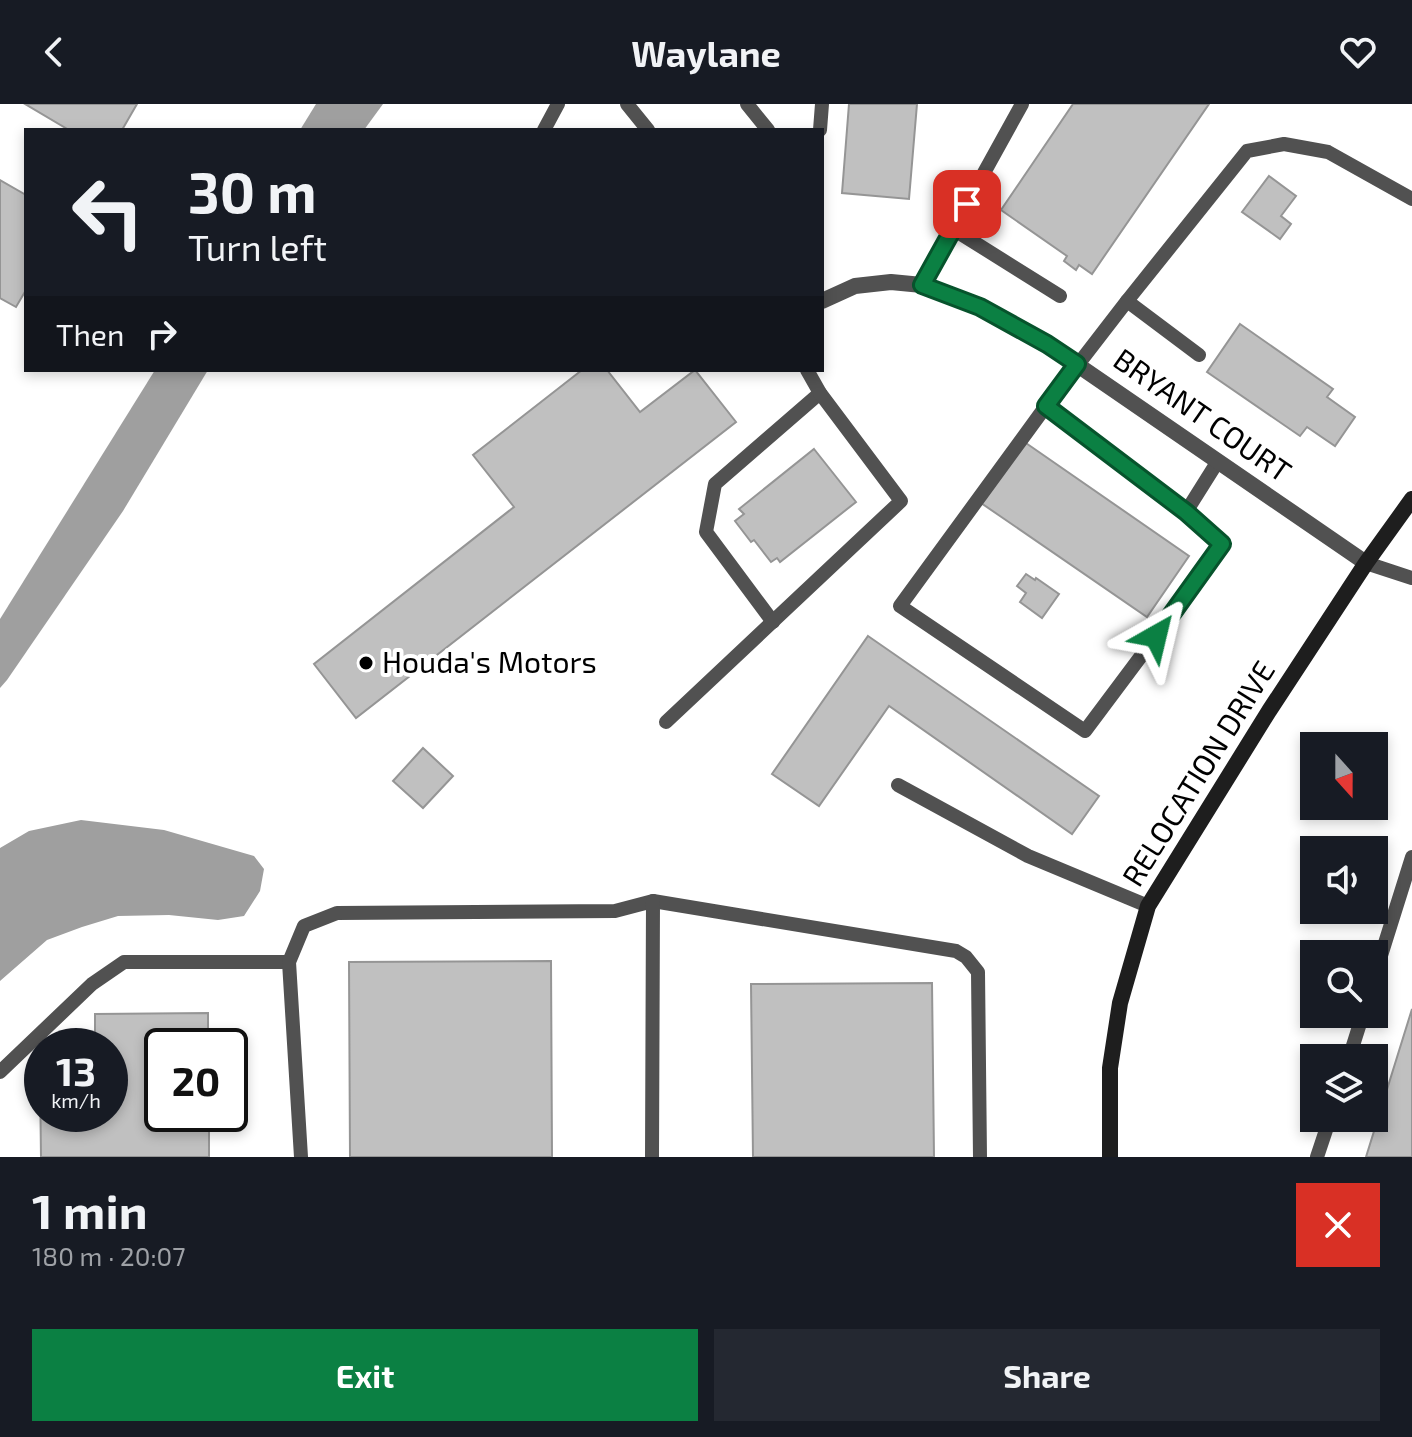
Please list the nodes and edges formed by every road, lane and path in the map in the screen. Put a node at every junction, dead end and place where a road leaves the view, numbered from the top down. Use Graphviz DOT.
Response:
graph roads {
  1 [pos="558,104"];
  2 [pos="627,104"];
  3 [pos="747,104"];
  4 [pos="822,104"];
  5 [pos="1022,104"];
  6 [pos="545,128"];
  7 [pos="646,128"];
  8 [pos="766,128"];
  9 [pos="820,128"];
  10 [pos="1412,199"];
  11 [pos="953,229"];
  12 [pos="922,285"];
  13 [pos="1060,296"];
  14 [pos="824,300"];
  15 [pos="1127,301"];
  16 [pos="1199,355"];
  17 [pos="1077,364"];
  18 [pos="808,372"];
  19 [pos="820,393"];
  20 [pos="1046,406"];
  21 [pos="1218,461"];
  22 [pos="1412,499"];
  23 [pos="1186,512"];
  24 [pos="1366,563"];
  25 [pos="1412,578"];
  26 [pos="773,622"];
  27 [pos="666,722"];
  28 [pos="898,785"];
  29 [pos="1412,857"];
  30 [pos="653,901"];
  31 [pos="1148,906"];
  32 [pos="1386,940"];
  33 [pos="289,962"];
  34 [pos="0,1072"];
  35 [pos="1325,1132"];
  36 [pos="301,1157"];
  37 [pos="652,1157"];
  38 [pos="980,1157"];
  39 [pos="1110,1157"];
  40 [pos="1317,1157"];
  1 -- 6 [label="lane"];
  2 -- 7 [label="lane"];
  3 -- 8 [label="lane"];
  4 -- 9 [label="lane"];
  5 -- 11 [label="lane"];
  10 -- 15 [label="lane"];
  11 -- 12 [label="lane"];
  11 -- 13 [label="lane"];
  12 -- 14 [label="street, BRYANT COURT"];
  12 -- 17 [label="street, BRYANT COURT"];
  15 -- 16 [label="lane"];
  15 -- 17 [label="lane"];
  17 -- 20 [label="lane"];
  17 -- 21 [label="street, BRYANT COURT"];
  18 -- 19 [label="lane"];
  19 -- 26 [label="lane"];
  19 -- 26 [label="lane"];
  20 -- 23 [label="lane"];
  20 -- 23 [label="lane"];
  21 -- 23 [label="lane"];
  21 -- 24 [label="street, BRYANT COURT"];
  22 -- 24 [label="street, RELOCATION DRIVE"];
  24 -- 25 [label="lane"];
  24 -- 31 [label="street, RELOCATION DRIVE"];
  26 -- 27 [label="lane"];
  28 -- 31 [label="lane"];
  29 -- 32 [label="lane"];
  30 -- 33 [label="lane"];
  30 -- 37 [label="lane"];
  30 -- 38 [label="lane"];
  31 -- 39 [label="street, RELOCATION DRIVE"];
  33 -- 34 [label="lane"];
  33 -- 36 [label="lane"];
  35 -- 40 [label="lane"];
}
